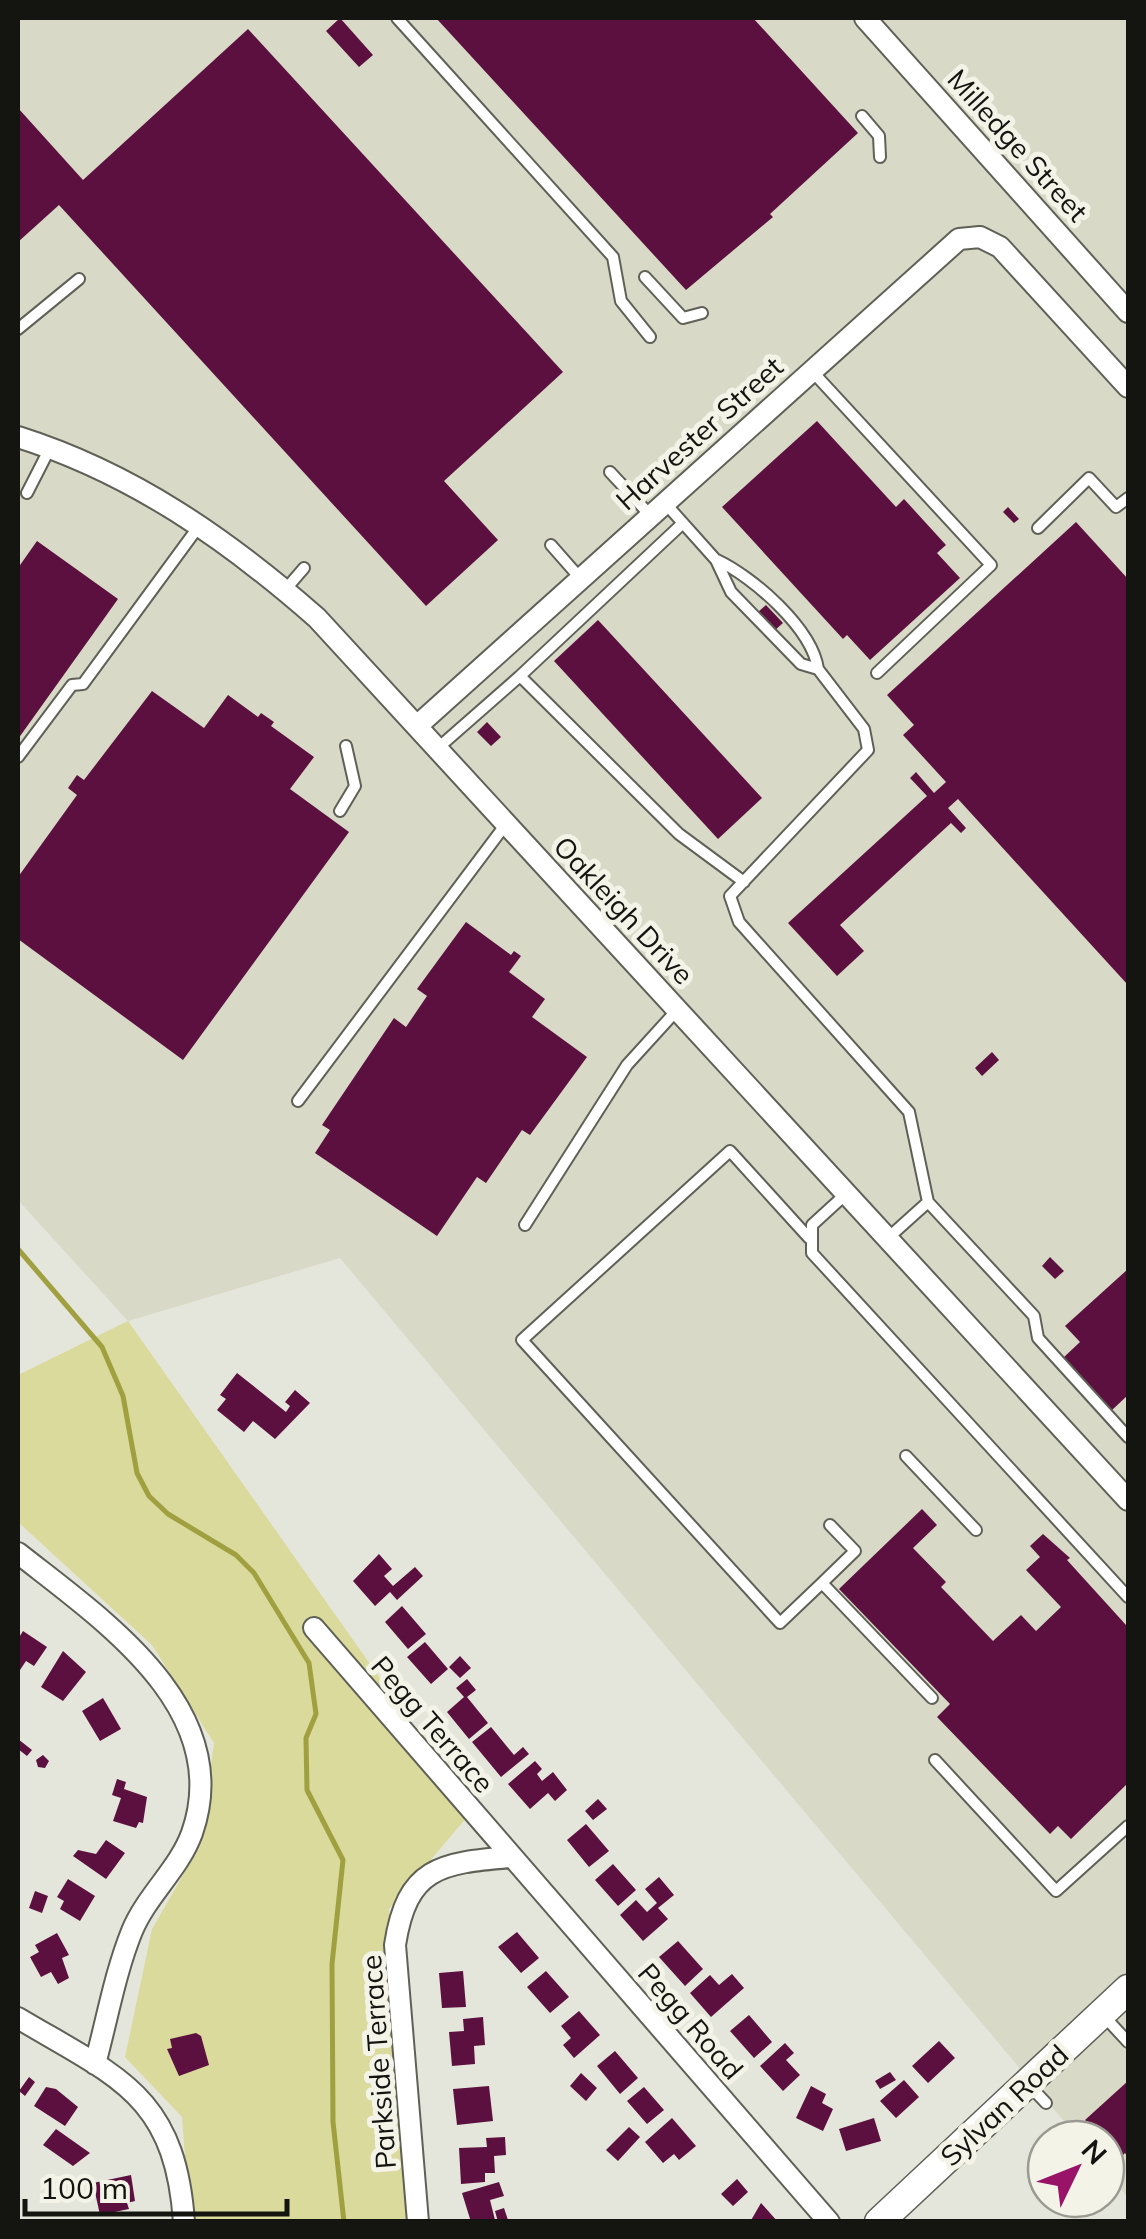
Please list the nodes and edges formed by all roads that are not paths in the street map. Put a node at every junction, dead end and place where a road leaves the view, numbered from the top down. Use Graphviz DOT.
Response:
graph roads {
  1 [pos="398,18"];
  2 [pos="865,18"];
  3 [pos="862,116"];
  4 [pos="880,157"];
  5 [pos="645,277"];
  6 [pos="79,279"];
  7 [pos="1128,312"];
  8 [pos="702,313"];
  9 [pos="18,329"];
  10 [pos="650,337"];
  11 [pos="810,370"];
  12 [pos="1128,387"];
  13 [pos="18,437"];
  14 [pos="50,447"];
  15 [pos="610,472"];
  16 [pos="27,493"];
  17 [pos="1128,498"];
  18 [pos="657,508"];
  19 [pos="683,523"];
  20 [pos="200,526"];
  21 [pos="1038,528"];
  22 [pos="551,545"];
  23 [pos="716,560"];
  24 [pos="304,568"];
  25 [pos="580,578"];
  26 [pos="285,590"];
  27 [pos="818,669"];
  28 [pos="877,673"];
  29 [pos="520,676"];
  30 [pos="417,726"];
  31 [pos="346,746"];
  32 [pos="438,748"];
  33 [pos="18,757"];
  34 [pos="340,811"];
  35 [pos="507,823"];
  36 [pos="744,882"];
  37 [pos="678,1010"];
  38 [pos="298,1101"];
  39 [pos="846,1193"];
  40 [pos="928,1202"];
  41 [pos="525,1226"];
  42 [pos="809,1238"];
  43 [pos="888,1238"];
  44 [pos="1128,1437"];
  45 [pos="906,1456"];
  46 [pos="1128,1500"];
  47 [pos="830,1524"];
  48 [pos="976,1530"];
  49 [pos="18,1553"];
  50 [pos="822,1583"];
  51 [pos="1128,1597"];
  52 [pos="314,1628"];
  53 [pos="932,1698"];
  54 [pos="935,1760"];
  55 [pos="1128,1826"];
  56 [pos="511,1857"];
  57 [pos="1128,1989"];
  58 [pos="1102,2014"];
  59 [pos="18,2018"];
  60 [pos="1128,2042"];
  61 [pos="95,2064"];
  62 [pos="184,2222"];
  63 [pos="418,2222"];
  64 [pos="829,2222"];
  65 [pos="879,2222"];
  1 -- 10 [label="lane"];
  2 -- 7 [label="street, Milledge Street"];
  3 -- 4 [label="lane"];
  5 -- 8 [label="lane"];
  6 -- 9 [label="lane"];
  11 -- 12 [label="street, Harvester Street"];
  11 -- 18 [label="street, Harvester Street"];
  11 -- 28 [label="lane"];
  13 -- 14 [label="street, Oakleigh Drive"];
  14 -- 16 [label="lane"];
  14 -- 20 [label="street, Oakleigh Drive"];
  15 -- 18 [label="lane"];
  17 -- 21 [label="lane"];
  18 -- 19 [label="lane"];
  18 -- 25 [label="street, Harvester Street"];
  19 -- 23 [label="lane"];
  19 -- 29 [label="lane"];
  20 -- 26 [label="street, Oakleigh Drive"];
  20 -- 33 [label="lane"];
  22 -- 25 [label="lane"];
  23 -- 27 [label="lane"];
  23 -- 27 [label="lane"];
  24 -- 26 [label="lane"];
  25 -- 30 [label="street, Harvester Street"];
  26 -- 30 [label="street, Oakleigh Drive"];
  27 -- 36 [label="lane"];
  29 -- 32 [label="lane"];
  29 -- 36 [label="lane"];
  30 -- 32 [label="street, Oakleigh Drive"];
  31 -- 34 [label="lane"];
  32 -- 35 [label="street, Oakleigh Drive"];
  35 -- 37 [label="street, Oakleigh Drive"];
  35 -- 38 [label="lane"];
  36 -- 40 [label="lane"];
  37 -- 39 [label="street, Oakleigh Drive"];
  37 -- 41 [label="lane"];
  39 -- 42 [label="lane"];
  39 -- 43 [label="street, Oakleigh Drive"];
  40 -- 43 [label="lane"];
  40 -- 44 [label="lane"];
  42 -- 50 [label="lane"];
  42 -- 51 [label="lane"];
  43 -- 46 [label="street, Oakleigh Drive"];
  45 -- 48 [label="lane"];
  47 -- 50 [label="lane"];
  49 -- 61 [label="street"];
  50 -- 53 [label="lane"];
  52 -- 56 [label="street, Pegg Terrace"];
  54 -- 55 [label="lane"];
  56 -- 63 [label="street, Parkside Terrace"];
  56 -- 64 [label="street, Pegg Road"];
  57 -- 58 [label="main road, Sylvan Road"];
  58 -- 60 [label="lane"];
  58 -- 65 [label="main road, Sylvan Road"];
  59 -- 61 [label="street"];
  61 -- 62 [label="street"];
}
